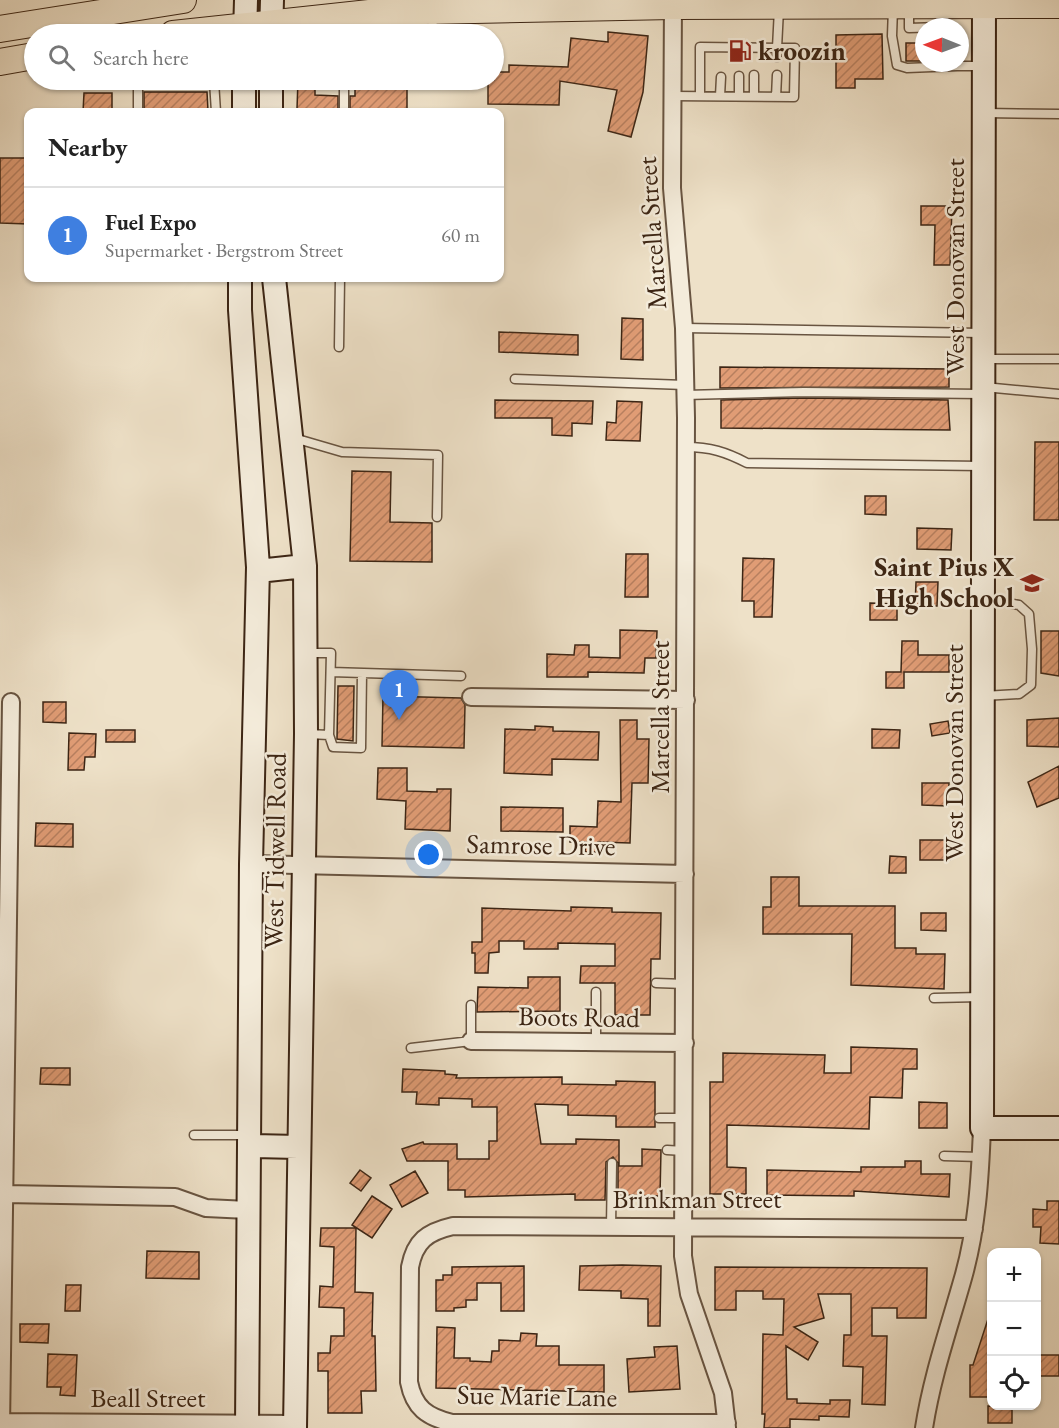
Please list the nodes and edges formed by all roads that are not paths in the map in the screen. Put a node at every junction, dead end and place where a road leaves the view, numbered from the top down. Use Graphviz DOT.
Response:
graph roads {
  1 [pos="183,0"];
  2 [pos="147,2"];
  3 [pos="984,2"];
  4 [pos="673,3"];
  5 [pos="779,5"];
  6 [pos="901,5"];
  7 [pos="1059,5"];
  8 [pos="936,18"];
  9 [pos="942,18"];
  10 [pos="272,19"];
  11 [pos="246,20"];
  12 [pos="432,22"];
  13 [pos="24,24"];
  14 [pos="25,24"];
  15 [pos="226,24"];
  16 [pos="334,24"];
  17 [pos="375,24"];
  18 [pos="0,29"];
  19 [pos="739,47"];
  20 [pos="755,47"];
  21 [pos="722,48"];
  22 [pos="777,52"];
  23 [pos="754,57"];
  24 [pos="24,58"];
  25 [pos="721,58"];
  26 [pos="738,58"];
  27 [pos="0,62"];
  28 [pos="969,65"];
  29 [pos="984,66"];
  30 [pos="915,68"];
  31 [pos="754,75"];
  32 [pos="777,75"];
  33 [pos="739,76"];
  34 [pos="721,77"];
  35 [pos="138,90"];
  36 [pos="215,90"];
  37 [pos="244,90"];
  38 [pos="271,90"];
  39 [pos="344,90"];
  40 [pos="672,96"];
  41 [pos="700,96"];
  42 [pos="720,96"];
  43 [pos="739,96"];
  44 [pos="754,96"];
  45 [pos="776,97"];
  46 [pos="138,108"];
  47 [pos="216,108"];
  48 [pos="244,108"];
  49 [pos="271,108"];
  50 [pos="344,108"];
  51 [pos="984,113"];
  52 [pos="1059,114"];
  53 [pos="240,282"];
  54 [pos="274,282"];
  55 [pos="340,282"];
  56 [pos="275,304"];
  57 [pos="240,310"];
  58 [pos="684,328"];
  59 [pos="983,333"];
  60 [pos="339,347"];
  61 [pos="983,358"];
  62 [pos="1059,359"];
  63 [pos="515,379"];
  64 [pos="685,390"];
  65 [pos="983,391"];
  66 [pos="1059,394"];
  67 [pos="290,437"];
  68 [pos="686,447"];
  69 [pos="983,466"];
  70 [pos="437,517"];
  71 [pos="305,566"];
  72 [pos="258,571"];
  73 [pos="983,599"];
  74 [pos="305,652"];
  75 [pos="331,672"];
  76 [pos="362,673"];
  77 [pos="461,676"];
  78 [pos="982,696"];
  79 [pos="471,697"];
  80 [pos="686,700"];
  81 [pos="11,702"];
  82 [pos="306,734"];
  83 [pos="329,735"];
  84 [pos="251,864"];
  85 [pos="303,866"];
  86 [pos="685,874"];
  87 [pos="656,983"];
  88 [pos="685,984"];
  89 [pos="596,992"];
  90 [pos="981,997"];
  91 [pos="934,998"];
  92 [pos="471,1005"];
  93 [pos="471,1041"];
  94 [pos="596,1042"];
  95 [pos="685,1044"];
  96 [pos="411,1048"];
  97 [pos="659,1118"];
  98 [pos="684,1118"];
  99 [pos="982,1128"];
  100 [pos="1059,1128"];
  101 [pos="194,1135"];
  102 [pos="249,1140"];
  103 [pos="298,1147"];
  104 [pos="667,1150"];
  105 [pos="684,1151"];
  106 [pos="944,1156"];
  107 [pos="981,1157"];
  108 [pos="612,1163"];
  109 [pos="4,1194"];
  110 [pos="248,1210"];
  111 [pos="611,1227"];
  112 [pos="683,1227"];
  113 [pos="974,1229"];
  114 [pos="423,1238"];
  115 [pos="0,1422"];
  116 [pos="67,1425"];
  117 [pos="179,1426"];
  118 [pos="247,1426"];
  119 [pos="295,1426"];
  120 [pos="727,1426"];
  121 [pos="1,1428"];
  122 [pos="924,1428"];
  1 -- 2 [label="main road"];
  2 -- 14 [label="main road"];
  3 -- 7 [label="main road"];
  3 -- 9 [label="main road"];
  3 -- 29 [label="main road, West Donovan Street"];
  4 -- 5 [label="main road"];
  4 -- 12 [label="main road"];
  4 -- 40 [label="street, Marcella Street"];
  5 -- 6 [label="main road"];
  5 -- 22 [label="lane"];
  6 -- 8 [label="main road"];
  6 -- 30 [label="lane"];
  10 -- 11 [label="main road"];
  10 -- 16 [label="main road"];
  11 -- 15 [label="main road"];
  12 -- 17 [label="main road"];
  13 -- 18 [label="main road"];
  19 -- 20 [label="lane"];
  19 -- 21 [label="lane"];
  19 -- 26 [label="lane"];
  20 -- 22 [label="lane"];
  20 -- 23 [label="lane"];
  21 -- 25 [label="lane"];
  21 -- 41 [label="lane"];
  22 -- 45 [label="lane"];
  24 -- 27 [label="main road"];
  28 -- 29 [label="lane"];
  29 -- 51 [label="main road, West Donovan Street"];
  31 -- 44 [label="lane"];
  32 -- 45 [label="lane"];
  33 -- 43 [label="lane"];
  34 -- 42 [label="lane"];
  35 -- 46 [label="lane"];
  36 -- 47 [label="lane"];
  37 -- 48 [label="main road"];
  38 -- 49 [label="main road"];
  39 -- 50 [label="lane"];
  40 -- 41 [label="lane"];
  40 -- 58 [label="street, Marcella Street"];
  41 -- 42 [label="lane"];
  42 -- 43 [label="lane"];
  43 -- 44 [label="lane"];
  44 -- 45 [label="lane"];
  51 -- 52 [label="lane"];
  51 -- 59 [label="main road, West Donovan Street"];
  53 -- 57 [label="main road, West Tidwell Road"];
  54 -- 56 [label="main road, West Tidwell Road"];
  55 -- 60 [label="lane"];
  56 -- 57 [label="main road"];
  56 -- 67 [label="main road, West Tidwell Road"];
  57 -- 72 [label="main road, West Tidwell Road"];
  58 -- 59 [label="lane"];
  58 -- 64 [label="street, Marcella Street"];
  59 -- 61 [label="main road, West Donovan Street"];
  61 -- 62 [label="lane"];
  61 -- 65 [label="main road, West Donovan Street"];
  63 -- 64 [label="lane"];
  64 -- 65 [label="lane"];
  64 -- 68 [label="street, Marcella Street"];
  65 -- 66 [label="lane"];
  65 -- 69 [label="main road, West Donovan Street"];
  67 -- 70 [label="lane"];
  67 -- 71 [label="main road, West Tidwell Road"];
  68 -- 69 [label="lane"];
  68 -- 80 [label="street, Marcella Street"];
  69 -- 73 [label="main road, West Donovan Street"];
  71 -- 72 [label="main road"];
  71 -- 74 [label="main road, West Tidwell Road"];
  72 -- 84 [label="main road, West Tidwell Road"];
  73 -- 78 [label="main road, West Donovan Street"];
  73 -- 78 [label="lane"];
  74 -- 75 [label="lane"];
  74 -- 82 [label="main road, West Tidwell Road"];
  75 -- 76 [label="lane"];
  75 -- 83 [label="lane"];
  76 -- 77 [label="lane"];
  76 -- 83 [label="lane"];
  78 -- 90 [label="main road, West Donovan Street"];
  79 -- 80 [label="street"];
  80 -- 86 [label="street, Marcella Street"];
  81 -- 109 [label="street"];
  82 -- 83 [label="lane"];
  82 -- 85 [label="main road, West Tidwell Road"];
  84 -- 85 [label="street, Samrose Drive"];
  84 -- 102 [label="main road, West Tidwell Road"];
  85 -- 86 [label="street, Samrose Drive"];
  85 -- 103 [label="main road, West Tidwell Road"];
  86 -- 88 [label="street, Marcella Street"];
  87 -- 88 [label="lane"];
  88 -- 95 [label="street, Marcella Street"];
  89 -- 94 [label="lane"];
  90 -- 91 [label="lane"];
  90 -- 99 [label="main road, West Donovan Street"];
  92 -- 93 [label="lane"];
  93 -- 94 [label="street, Boots Road"];
  93 -- 96 [label="lane"];
  94 -- 95 [label="street, Boots Road"];
  95 -- 98 [label="street, Marcella Street"];
  97 -- 98 [label="lane"];
  98 -- 105 [label="street, Marcella Street"];
  99 -- 100 [label="main road"];
  99 -- 107 [label="street, West Donovan Street"];
  101 -- 102 [label="lane"];
  102 -- 103 [label="main road"];
  102 -- 110 [label="main road, West Tidwell Road"];
  103 -- 119 [label="main road, West Tidwell Road"];
  104 -- 105 [label="lane"];
  105 -- 112 [label="street, Marcella Street"];
  106 -- 107 [label="lane"];
  107 -- 113 [label="street, West Donovan Street"];
  108 -- 111 [label="lane"];
  109 -- 110 [label="street"];
  109 -- 115 [label="street"];
  110 -- 118 [label="main road, West Tidwell Road"];
  111 -- 112 [label="street, Brinkman Street"];
  111 -- 114 [label="street, Brinkman Street"];
  112 -- 113 [label="street, Brinkman Street"];
  112 -- 120 [label="street, Marcella Street"];
  113 -- 122 [label="street, West Donovan Street"];
  114 -- 120 [label="street, Sue Marie Lane"];
  115 -- 116 [label="street, Beall Street"];
  115 -- 121 [label="street"];
  116 -- 117 [label="street, Beall Street"];
  117 -- 118 [label="street, Beall Street"];
  118 -- 119 [label="street, Beall Street"];
}
